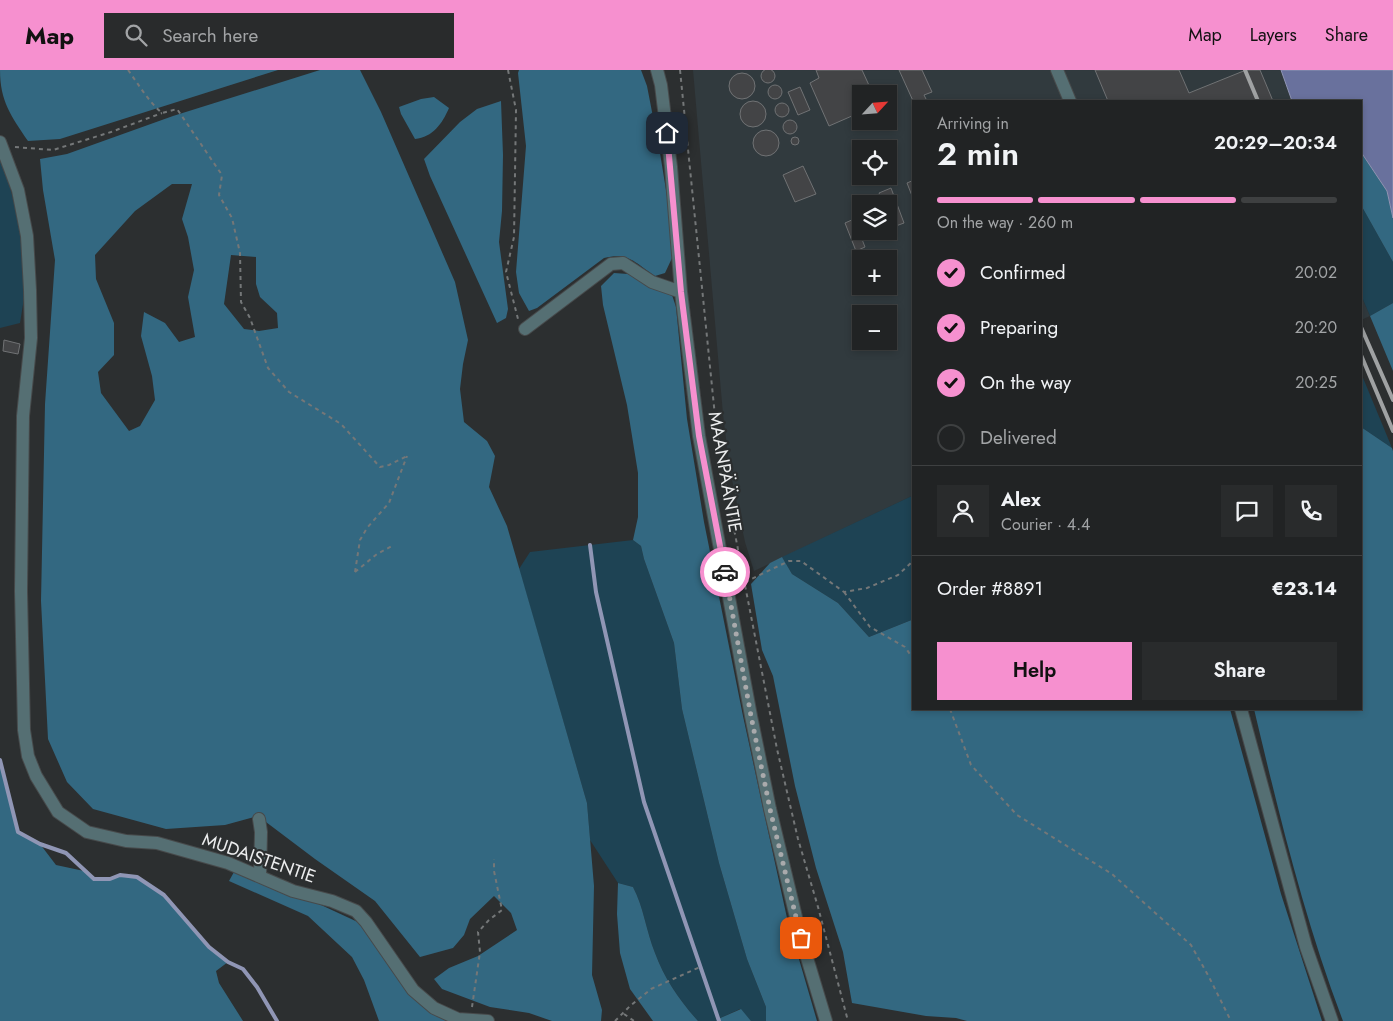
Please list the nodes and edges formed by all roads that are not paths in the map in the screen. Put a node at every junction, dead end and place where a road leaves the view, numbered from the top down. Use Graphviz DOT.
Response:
graph roads {
  1 [pos="657,70"];
  2 [pos="1057,70"];
  3 [pos="1070,100"];
  4 [pos="1,144"];
  5 [pos="681,292"];
  6 [pos="525,329"];
  7 [pos="1241,710"];
  8 [pos="259,819"];
  9 [pos="260,876"];
  10 [pos="488,1021"];
  11 [pos="826,1021"];
  12 [pos="1332,1021"];
  1 -- 5 [label="street, MAANPÄÄNTIE"];
  2 -- 3 [label="street"];
  4 -- 9 [label="street, MUDAISTENTIE"];
  5 -- 6 [label="street"];
  5 -- 11 [label="street, MAANPÄÄNTIE"];
  7 -- 12 [label="street"];
  8 -- 9 [label="street"];
  9 -- 10 [label="street, MUDAISTENTIE"];
}
